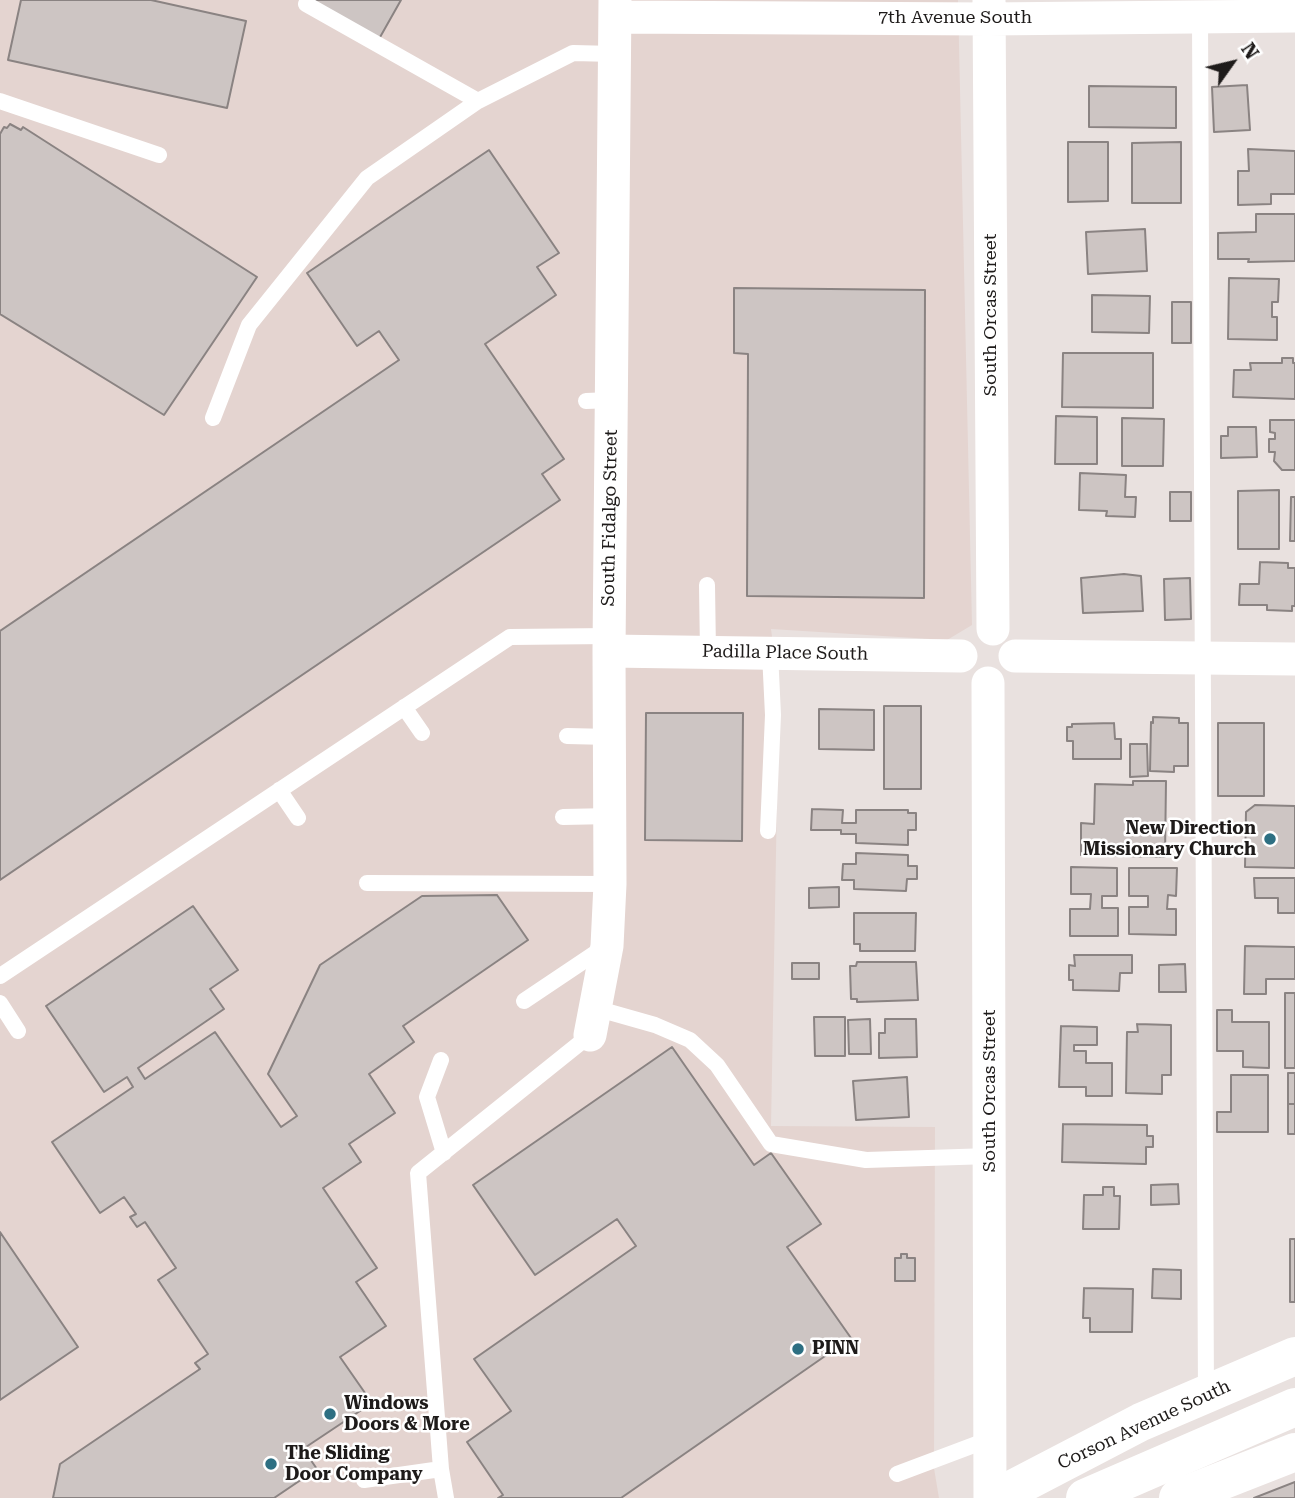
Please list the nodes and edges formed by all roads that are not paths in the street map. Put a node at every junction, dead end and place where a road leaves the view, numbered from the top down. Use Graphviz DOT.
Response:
graph roads {
  1 [pos="306,5"];
  2 [pos="615,8"];
  3 [pos="989,9"];
  4 [pos="1295,16"];
  5 [pos="1200,18"];
  6 [pos="614,54"];
  7 [pos="478,101"];
  8 [pos="0,102"];
  9 [pos="159,155"];
  10 [pos="213,418"];
  11 [pos="707,585"];
  12 [pos="993,629"];
  13 [pos="609,644"];
  14 [pos="708,652"];
  15 [pos="770,653"];
  16 [pos="961,656"];
  17 [pos="1015,656"];
  18 [pos="1204,658"];
  19 [pos="1295,659"];
  20 [pos="988,683"];
  21 [pos="404,707"];
  22 [pos="422,733"];
  23 [pos="567,736"];
  24 [pos="610,737"];
  25 [pos="279,790"];
  26 [pos="611,816"];
  27 [pos="563,817"];
  28 [pos="298,818"];
  29 [pos="768,831"];
  30 [pos="368,883"];
  31 [pos="610,884"];
  32 [pos="607,946"];
  33 [pos="0,976"];
  34 [pos="524,1001"];
  35 [pos="0,1003"];
  36 [pos="593,1021"];
  37 [pos="18,1031"];
  38 [pos="441,1060"];
  39 [pos="444,1153"];
  40 [pos="990,1156"];
  41 [pos="1295,1356"];
  42 [pos="1206,1395"];
  43 [pos="1295,1407"];
  44 [pos="990,1439"];
  45 [pos="1295,1452"];
  46 [pos="441,1469"];
  47 [pos="897,1474"];
  48 [pos="364,1480"];
  49 [pos="446,1498"];
  50 [pos="992,1498"];
  51 [pos="1085,1498"];
  52 [pos="1178,1498"];
  1 -- 7 [label="lane"];
  2 -- 3 [label="street, 7th Avenue South"];
  2 -- 6 [label="street, South Fidalgo Street"];
  3 -- 5 [label="street, 7th Avenue South"];
  3 -- 12 [label="street, South Orcas Street"];
  4 -- 5 [label="street, 7th Avenue South"];
  5 -- 18 [label="lane"];
  6 -- 7 [label="lane"];
  6 -- 13 [label="street, South Fidalgo Street"];
  7 -- 10 [label="lane"];
  8 -- 9 [label="lane"];
  11 -- 14 [label="lane"];
  12 -- 16 [label="street"];
  12 -- 17 [label="street"];
  13 -- 14 [label="street, Padilla Place South"];
  13 -- 21 [label="lane"];
  13 -- 24 [label="street, South Fidalgo Street"];
  14 -- 15 [label="street, Padilla Place South"];
  15 -- 16 [label="street, Padilla Place South"];
  15 -- 29 [label="lane"];
  16 -- 20 [label="street"];
  17 -- 18 [label="street"];
  17 -- 20 [label="street"];
  18 -- 19 [label="street"];
  18 -- 42 [label="lane"];
  20 -- 40 [label="street, South Orcas Street"];
  21 -- 22 [label="lane"];
  21 -- 25 [label="lane"];
  23 -- 24 [label="lane"];
  24 -- 26 [label="street, South Fidalgo Street"];
  25 -- 28 [label="lane"];
  25 -- 33 [label="lane"];
  26 -- 27 [label="lane"];
  26 -- 31 [label="street, South Fidalgo Street"];
  30 -- 31 [label="lane"];
  31 -- 32 [label="street, South Fidalgo Street"];
  32 -- 34 [label="lane"];
  32 -- 36 [label="street, South Fidalgo Street"];
  35 -- 37 [label="lane"];
  36 -- 39 [label="lane"];
  36 -- 40 [label="lane"];
  38 -- 39 [label="lane"];
  39 -- 46 [label="lane"];
  40 -- 44 [label="street, South Orcas Street"];
  41 -- 42 [label="main road, Corson Avenue South"];
  42 -- 50 [label="main road, Corson Avenue South"];
  43 -- 51 [label="main road"];
  44 -- 47 [label="lane"];
  44 -- 50 [label="street, South Orcas Street"];
  45 -- 52 [label="main road"];
  46 -- 48 [label="lane"];
  46 -- 49 [label="lane"];
}
